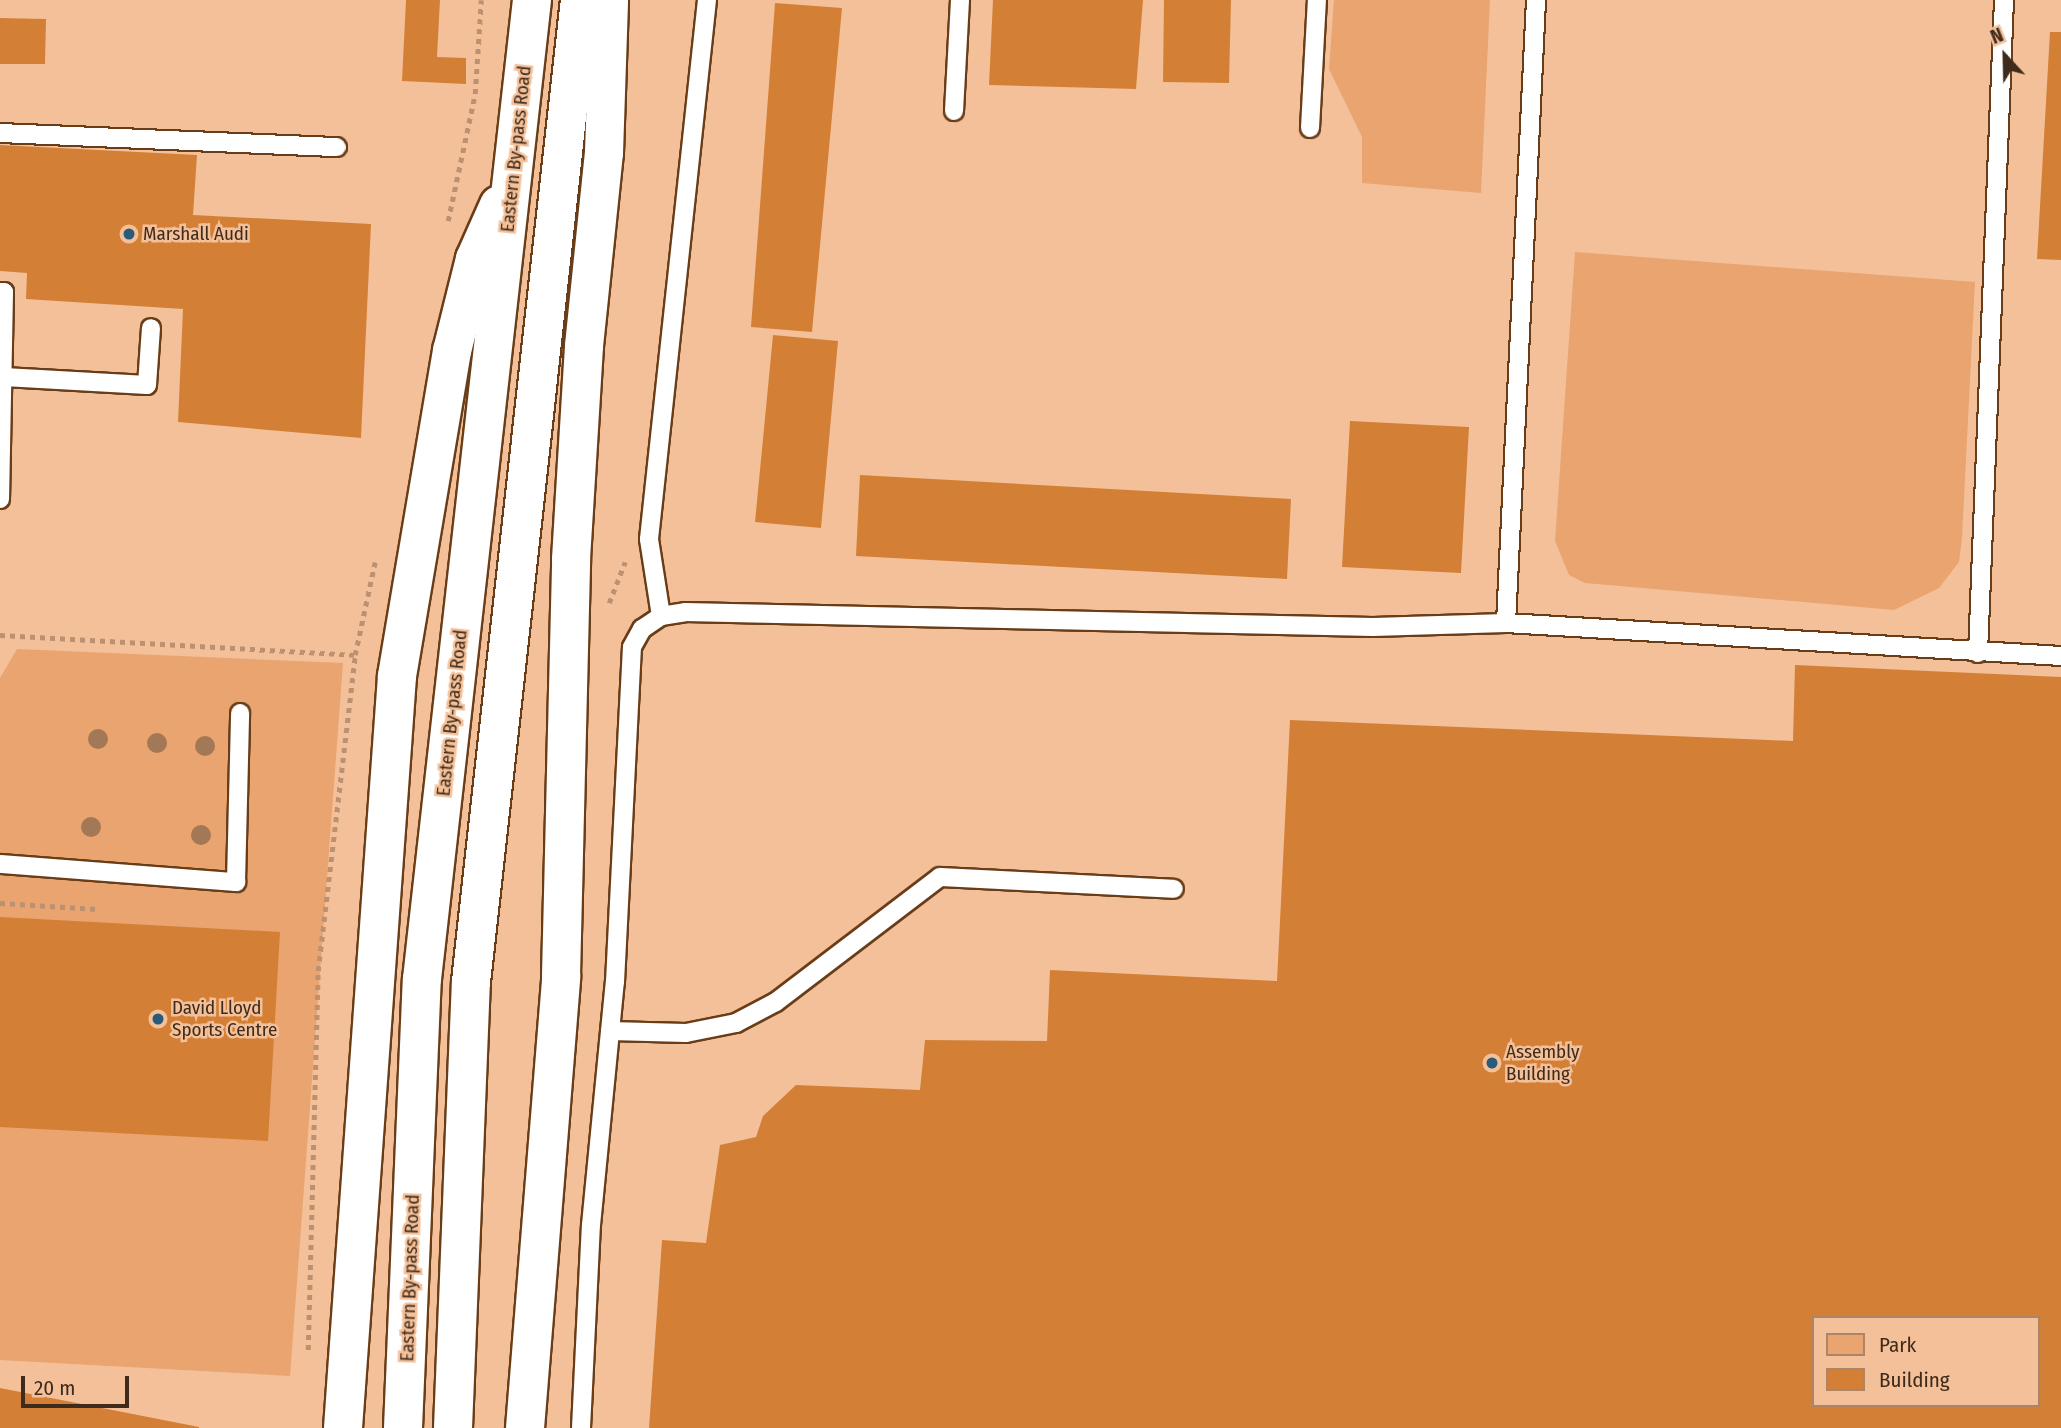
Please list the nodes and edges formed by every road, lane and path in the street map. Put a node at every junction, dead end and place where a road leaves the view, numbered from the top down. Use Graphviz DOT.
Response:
graph roads {
  1 [pos="532,0"];
  2 [pos="580,0"];
  3 [pos="609,0"];
  4 [pos="707,0"];
  5 [pos="960,0"];
  6 [pos="1317,0"];
  7 [pos="1536,0"];
  8 [pos="2004,0"];
  9 [pos="954,111"];
  10 [pos="1310,128"];
  11 [pos="0,133"];
  12 [pos="337,148"];
  13 [pos="513,174"];
  14 [pos="0,292"];
  15 [pos="151,328"];
  16 [pos="4,377"];
  17 [pos="0,499"];
  18 [pos="661,616"];
  19 [pos="1506,623"];
  20 [pos="0,635"];
  21 [pos="1978,653"];
  22 [pos="355,655"];
  23 [pos="2061,656"];
  24 [pos="240,713"];
  25 [pos="0,864"];
  26 [pos="1174,889"];
  27 [pos="0,903"];
  28 [pos="97,909"];
  29 [pos="610,1031"];
  30 [pos="343,1428"];
  31 [pos="403,1428"];
  32 [pos="453,1428"];
  33 [pos="525,1428"];
  34 [pos="581,1428"];
  1 -- 13 [label="highway, Eastern By-pass Road"];
  2 -- 32 [label="highway"];
  3 -- 33 [label="highway"];
  4 -- 18 [label="lane"];
  5 -- 9 [label="lane"];
  6 -- 10 [label="lane"];
  7 -- 19 [label="lane"];
  8 -- 21 [label="lane"];
  11 -- 12 [label="lane"];
  13 -- 30 [label="highway"];
  13 -- 31 [label="highway, Eastern By-pass Road"];
  14 -- 16 [label="lane"];
  15 -- 16 [label="lane"];
  16 -- 17 [label="lane"];
  18 -- 19 [label="lane"];
  18 -- 29 [label="lane"];
  19 -- 21 [label="lane"];
  20 -- 22 [label="path"];
  21 -- 23 [label="lane"];
  24 -- 25 [label="lane"];
  26 -- 29 [label="lane"];
  27 -- 28 [label="path"];
  29 -- 34 [label="lane"];
}
